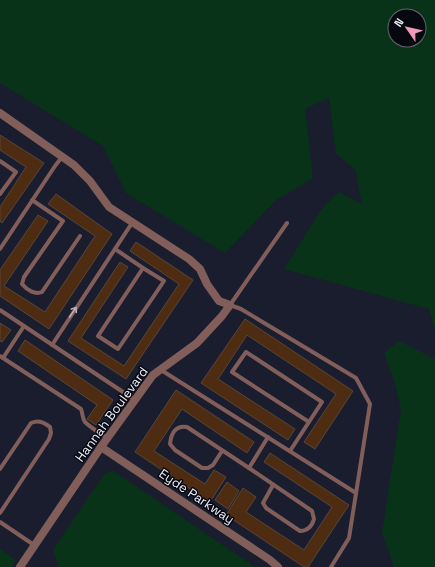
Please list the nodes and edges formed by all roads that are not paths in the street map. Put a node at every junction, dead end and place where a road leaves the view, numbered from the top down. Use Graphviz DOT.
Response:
graph roads {
  1 [pos="0,113"];
  2 [pos="63,156"];
  3 [pos="0,161"];
  4 [pos="0,194"];
  5 [pos="32,200"];
  6 [pos="132,223"];
  7 [pos="287,223"];
  8 [pos="80,236"];
  9 [pos="0,249"];
  10 [pos="116,249"];
  11 [pos="143,268"];
  12 [pos="230,305"];
  13 [pos="0,310"];
  14 [pos="24,326"];
  15 [pos="52,345"];
  16 [pos="2,357"];
  17 [pos="160,369"];
  18 [pos="135,400"];
  19 [pos="309,422"];
  20 [pos="268,437"];
  21 [pos="107,438"];
  22 [pos="101,446"];
  23 [pos="222,451"];
  24 [pos="290,451"];
  25 [pos="249,468"];
  26 [pos="0,469"];
  27 [pos="273,485"];
  28 [pos="356,493"];
  29 [pos="0,513"];
  30 [pos="0,522"];
  31 [pos="35,545"];
  32 [pos="20,567"];
  33 [pos="278,567"];
  34 [pos="331,567"];
  1 -- 2 [label="street"];
  2 -- 5 [label="lane"];
  2 -- 6 [label="street"];
  3 -- 4 [label="lane"];
  5 -- 8 [label="lane"];
  5 -- 9 [label="lane"];
  6 -- 10 [label="lane"];
  6 -- 12 [label="street"];
  7 -- 12 [label="lane"];
  10 -- 11 [label="lane"];
  15 -- 10 [label="lane, one-way"];
  11 -- 11 [label="lane"];
  12 -- 17 [label="street, Hannah Boulevard"];
  12 -- 28 [label="lane"];
  13 -- 14 [label="lane"];
  14 -- 15 [label="lane"];
  14 -- 16 [label="lane"];
  15 -- 18 [label="lane"];
  16 -- 21 [label="lane"];
  17 -- 18 [label="street, Hannah Boulevard"];
  17 -- 20 [label="lane"];
  18 -- 21 [label="street, Hannah Boulevard"];
  19 -- 19 [label="lane"];
  19 -- 24 [label="lane"];
  20 -- 24 [label="lane"];
  20 -- 25 [label="lane"];
  21 -- 22 [label="street, Hannah Boulevard"];
  22 -- 31 [label="street, Hannah Boulevard"];
  22 -- 33 [label="street, Eyde Parkway"];
  23 -- 23 [label="lane"];
  23 -- 25 [label="lane"];
  24 -- 28 [label="lane"];
  25 -- 27 [label="lane"];
  26 -- 29 [label="lane"];
  27 -- 27 [label="lane"];
  28 -- 34 [label="lane"];
  30 -- 31 [label="lane"];
  31 -- 32 [label="street, Hannah Boulevard"];
}
